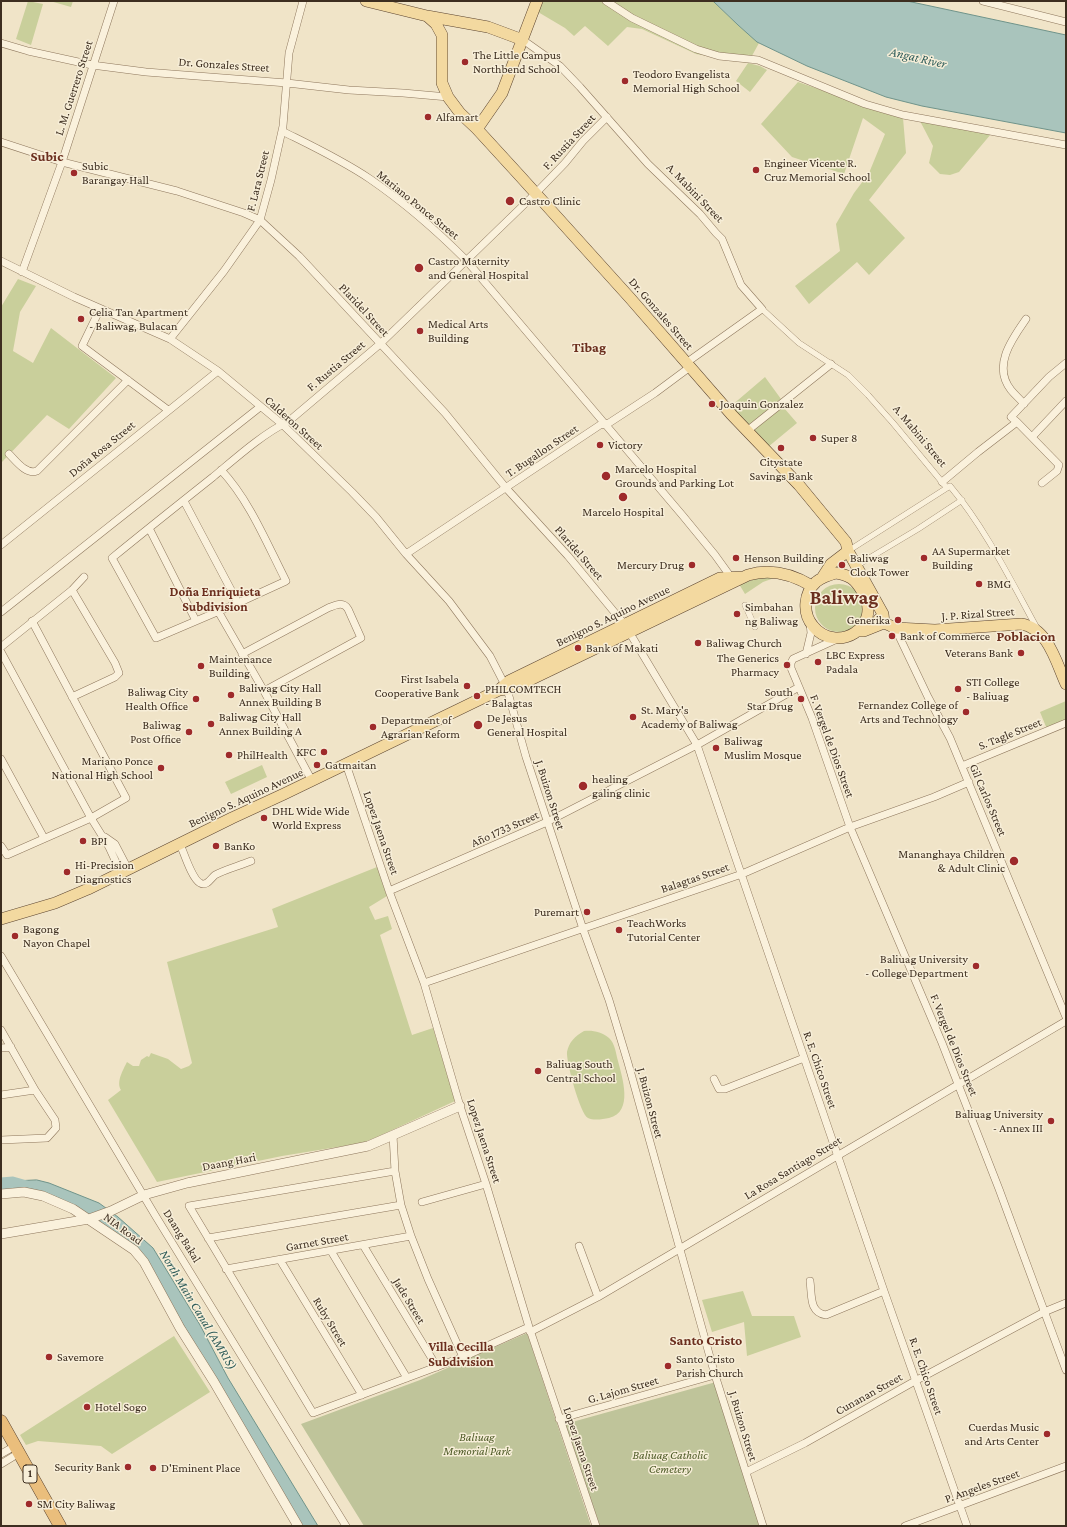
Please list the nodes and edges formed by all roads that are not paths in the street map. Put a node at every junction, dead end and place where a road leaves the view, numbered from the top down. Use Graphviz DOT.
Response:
graph roads {
  1 [pos="114,1"];
  2 [pos="303,1"];
  3 [pos="366,1"];
  4 [pos="606,1"];
  5 [pos="983,1"];
  6 [pos="535,5"];
  7 [pos="427,16"];
  8 [pos="1066,22"];
  9 [pos="523,40"];
  10 [pos="1,43"];
  11 [pos="92,66"];
  12 [pos="287,83"];
  13 [pos="448,97"];
  14 [pos="607,118"];
  15 [pos="477,129"];
  16 [pos="282,130"];
  17 [pos="1,142"];
  18 [pos="1066,145"];
  19 [pos="62,162"];
  20 [pos="535,194"];
  21 [pos="260,220"];
  22 [pos="466,260"];
  23 [pos="1,261"];
  24 [pos="22,272"];
  25 [pos="100,309"];
  26 [pos="762,309"];
  27 [pos="1026,318"];
  28 [pos="170,339"];
  29 [pos="380,344"];
  30 [pos="831,364"];
  31 [pos="688,365"];
  32 [pos="1065,365"];
  33 [pos="218,371"];
  34 [pos="128,380"];
  35 [pos="1066,401"];
  36 [pos="1024,404"];
  37 [pos="260,407"];
  38 [pos="168,410"];
  39 [pos="1017,422"];
  40 [pos="282,424"];
  41 [pos="604,424"];
  42 [pos="747,431"];
  43 [pos="1032,437"];
  44 [pos="9,454"];
  45 [pos="221,470"];
  46 [pos="1042,482"];
  47 [pos="946,486"];
  48 [pos="506,488"];
  49 [pos="962,500"];
  50 [pos="184,501"];
  51 [pos="149,528"];
  52 [pos="1,545"];
  53 [pos="848,552"];
  54 [pos="406,554"];
  55 [pos="856,566"];
  56 [pos="84,577"];
  57 [pos="822,578"];
  58 [pos="736,579"];
  59 [pos="812,586"];
  60 [pos="72,590"];
  61 [pos="868,601"];
  62 [pos="238,603"];
  63 [pos="745,605"];
  64 [pos="1,612"];
  65 [pos="218,612"];
  66 [pos="32,621"];
  67 [pos="196,621"];
  68 [pos="810,623"];
  69 [pos="884,623"];
  70 [pos="755,627"];
  71 [pos="627,628"];
  72 [pos="857,631"];
  73 [pos="1040,632"];
  74 [pos="839,638"];
  75 [pos="1,646"];
  76 [pos="1,652"];
  77 [pos="242,654"];
  78 [pos="806,654"];
  79 [pos="1066,684"];
  80 [pos="799,687"];
  81 [pos="504,688"];
  82 [pos="264,691"];
  83 [pos="72,697"];
  84 [pos="1066,723"];
  85 [pos="697,745"];
  86 [pos="1,759"];
  87 [pos="346,764"];
  88 [pos="962,766"];
  89 [pos="312,781"];
  90 [pos="969,782"];
  91 [pos="91,818"];
  92 [pos="547,822"];
  93 [pos="850,827"];
  94 [pos="44,838"];
  95 [pos="180,844"];
  96 [pos="1,846"];
  97 [pos="251,861"];
  98 [pos="124,871"];
  99 [pos="742,874"];
  100 [pos="390,891"];
  101 [pos="1,919"];
  102 [pos="583,929"];
  103 [pos="1,956"];
  104 [pos="424,983"];
  105 [pos="1066,1017"];
  106 [pos="1066,1020"];
  107 [pos="1,1030"];
  108 [pos="11,1047"];
  109 [pos="1,1048"];
  110 [pos="804,1058"];
  111 [pos="714,1080"];
  112 [pos="958,1084"];
  113 [pos="35,1090"];
  114 [pos="1,1095"];
  115 [pos="460,1106"];
  116 [pos="393,1135"];
  117 [pos="1,1140"];
  118 [pos="838,1154"];
  119 [pos="395,1171"];
  120 [pos="486,1184"];
  121 [pos="1,1194"];
  122 [pos="144,1195"];
  123 [pos="422,1202"];
  124 [pos="401,1205"];
  125 [pos="89,1219"];
  126 [pos="1,1234"];
  127 [pos="411,1236"];
  128 [pos="208,1238"];
  129 [pos="363,1245"];
  130 [pos="579,1246"];
  131 [pos="679,1249"];
  132 [pos="331,1251"];
  133 [pos="280,1260"];
  134 [pos="226,1269"];
  135 [pos="810,1282"];
  136 [pos="884,1291"];
  137 [pos="598,1297"];
  138 [pos="1066,1303"];
  139 [pos="1044,1312"];
  140 [pos="530,1330"];
  141 [pos="464,1357"];
  142 [pos="437,1367"];
  143 [pos="1066,1370"];
  144 [pos="715,1375"];
  145 [pos="407,1378"];
  146 [pos="916,1381"];
  147 [pos="362,1395"];
  148 [pos="560,1419"];
  149 [pos="1,1422"];
  150 [pos="17,1450"];
  151 [pos="1,1454"];
  152 [pos="1,1464"];
  153 [pos="1066,1466"];
  154 [pos="746,1472"];
  155 [pos="960,1506"];
  156 [pos="60,1526"];
  157 [pos="298,1526"];
  158 [pos="346,1526"];
  159 [pos="596,1526"];
  160 [pos="763,1526"];
  161 [pos="905,1526"];
  162 [pos="967,1526"];
  1 -- 11 [label="street, L. M. Guerrero Street"];
  2 -- 12 [label="street, F. Lara Street"];
  3 -- 7 [label="main road, A. Mabini Street"];
  4 -- 18 [label="street"];
  5 -- 8 [label="street"];
  6 -- 9 [label="main road"];
  7 -- 9 [label="main road, A. Mabini Street"];
  7 -- 13 [label="main road, Dr. Gonzales Street"];
  9 -- 14 [label="street, A. Mabini Street"];
  9 -- 15 [label="main road"];
  10 -- 11 [label="street, Dr. Gonzales Street"];
  11 -- 12 [label="street, Dr. Gonzales Street"];
  11 -- 19 [label="street, L. M. Guerrero Street"];
  12 -- 13 [label="street, Dr. Gonzales Street"];
  12 -- 16 [label="street, F. Lara Street"];
  13 -- 15 [label="main road, Dr. Gonzales Street"];
  14 -- 20 [label="street, F. Rustia Street"];
  14 -- 26 [label="street, A. Mabini Street"];
  15 -- 20 [label="main road, Dr. Gonzales Street"];
  16 -- 21 [label="street, F. Lara Street"];
  16 -- 22 [label="street, Mariano Ponce Street"];
  17 -- 19 [label="street, Plaridel Street"];
  19 -- 21 [label="street, Plaridel Street"];
  19 -- 24 [label="street, L. M. Guerrero Street"];
  20 -- 22 [label="street, F. Rustia Street"];
  20 -- 31 [label="main road, Dr. Gonzales Street"];
  21 -- 28 [label="street, F. Lara Street"];
  21 -- 29 [label="street, Plaridel Street"];
  22 -- 29 [label="street, F. Rustia Street"];
  22 -- 41 [label="street, Mariano Ponce Street"];
  23 -- 24 [label="street, Calderon Street"];
  24 -- 25 [label="street, Calderon Street"];
  25 -- 28 [label="street, Calderon Street"];
  25 -- 34 [label="street"];
  26 -- 30 [label="street, A. Mabini Street"];
  26 -- 31 [label="street, T. Bugallon Street"];
  27 -- 36 [label="street"];
  28 -- 33 [label="street, Calderon Street"];
  29 -- 40 [label="street, F. Rustia Street"];
  29 -- 48 [label="street, Plaridel Street"];
  30 -- 42 [label="street"];
  30 -- 47 [label="street, A. Mabini Street"];
  31 -- 41 [label="street, T. Bugallon Street"];
  31 -- 42 [label="main road, Dr. Gonzales Street"];
  32 -- 36 [label="street"];
  33 -- 37 [label="street, Calderon Street"];
  33 -- 38 [label="street, Doña Rosa Street"];
  34 -- 38 [label="street"];
  34 -- 44 [label="street"];
  35 -- 43 [label="street"];
  36 -- 39 [label="street"];
  37 -- 40 [label="street, Calderon Street"];
  37 -- 64 [label="street"];
  38 -- 52 [label="street, Doña Rosa Street"];
  39 -- 43 [label="street"];
  39 -- 47 [label="street"];
  40 -- 45 [label="street, F. Rustia Street"];
  40 -- 54 [label="street, Calderon Street"];
  41 -- 48 [label="street, T. Bugallon Street"];
  41 -- 58 [label="street, Mariano Ponce Street"];
  42 -- 53 [label="main road, Dr. Gonzales Street"];
  43 -- 46 [label="street"];
  45 -- 50 [label="street, F. Rustia Street"];
  45 -- 62 [label="street"];
  47 -- 49 [label="street, A. Mabini Street"];
  47 -- 53 [label="street"];
  48 -- 54 [label="street, T. Bugallon Street"];
  48 -- 71 [label="street, Plaridel Street"];
  49 -- 55 [label="street"];
  49 -- 73 [label="street, A. Mabini Street"];
  50 -- 51 [label="street, F. Rustia Street"];
  50 -- 62 [label="street"];
  51 -- 67 [label="street"];
  51 -- 67 [label="street, F. Rustia Street"];
  53 -- 55 [label="main road, Dr. Gonzales Street"];
  53 -- 57 [label="main road"];
  54 -- 81 [label="street, Calderon Street"];
  55 -- 69 [label="main road, Dr. Gonzales Street"];
  56 -- 60 [label="street"];
  57 -- 59 [label="main road"];
  57 -- 61 [label="main road"];
  58 -- 59 [label="main road, Benigno S. Aquino Avenue"];
  58 -- 71 [label="main road, Benigno S. Aquino Avenue"];
  59 -- 68 [label="main road"];
  60 -- 66 [label="street"];
  60 -- 83 [label="street"];
  61 -- 69 [label="main road"];
  61 -- 72 [label="main road"];
  62 -- 65 [label="street"];
  63 -- 70 [label="street"];
  65 -- 67 [label="street"];
  65 -- 77 [label="street"];
  66 -- 75 [label="street"];
  66 -- 83 [label="street"];
  68 -- 74 [label="main road"];
  68 -- 78 [label="street"];
  69 -- 72 [label="main road"];
  69 -- 73 [label="main road, J. P. Rizal Street"];
  69 -- 88 [label="street, Gil Carlos Street"];
  71 -- 81 [label="main road, Benigno S. Aquino Avenue"];
  71 -- 85 [label="street, R. E. Chico Street"];
  72 -- 74 [label="main road"];
  73 -- 79 [label="main road"];
  74 -- 78 [label="street"];
  76 -- 91 [label="street"];
  77 -- 82 [label="street"];
  77 -- 82 [label="street"];
  78 -- 80 [label="street"];
  80 -- 85 [label="street, Año 1733 Street"];
  80 -- 93 [label="street, F. Vergel de Dios Street"];
  81 -- 87 [label="main road, Benigno S. Aquino Avenue"];
  81 -- 92 [label="street, J. Buizon Street"];
  82 -- 89 [label="street"];
  83 -- 91 [label="street"];
  84 -- 88 [label="street, S. Tagle Street"];
  85 -- 92 [label="street, Año 1733 Street"];
  85 -- 99 [label="street, R. E. Chico Street"];
  86 -- 94 [label="street"];
  87 -- 89 [label="main road, Benigno S. Aquino Avenue"];
  87 -- 100 [label="street, Lopez Jaena Street"];
  88 -- 90 [label="street, Gil Carlos Street"];
  89 -- 95 [label="main road, Benigno S. Aquino Avenue"];
  90 -- 93 [label="street, Balagtas Street"];
  90 -- 105 [label="street, Gil Carlos Street"];
  91 -- 94 [label="street"];
  91 -- 98 [label="street"];
  92 -- 100 [label="street, Año 1733 Street"];
  92 -- 102 [label="street, J. Buizon Street"];
  93 -- 99 [label="street, Balagtas Street"];
  93 -- 112 [label="street, F. Vergel de Dios Street"];
  94 -- 96 [label="street"];
  95 -- 97 [label="street"];
  95 -- 98 [label="main road, Benigno S. Aquino Avenue"];
  98 -- 101 [label="main road, Benigno S. Aquino Avenue"];
  99 -- 102 [label="street, Balagtas Street"];
  99 -- 110 [label="street, R. E. Chico Street"];
  100 -- 104 [label="street, Lopez Jaena Street"];
  102 -- 104 [label="street, Balagtas Street"];
  102 -- 131 [label="street, J. Buizon Street"];
  103 -- 122 [label="street, Daang Bakal"];
  104 -- 115 [label="street, Lopez Jaena Street"];
  106 -- 112 [label="street, La Rosa Santiago Street"];
  107 -- 108 [label="street"];
  108 -- 109 [label="street"];
  108 -- 113 [label="street"];
  110 -- 111 [label="street"];
  110 -- 118 [label="street, R. E. Chico Street"];
  112 -- 118 [label="street, La Rosa Santiago Street"];
  112 -- 139 [label="street, F. Vergel de Dios Street"];
  113 -- 114 [label="street"];
  113 -- 117 [label="street"];
  115 -- 116 [label="street, Daang Hari"];
  115 -- 120 [label="street, Lopez Jaena Street"];
  116 -- 119 [label="street"];
  116 -- 122 [label="street, Daang Hari"];
  118 -- 131 [label="street, La Rosa Santiago Street"];
  118 -- 136 [label="street, R. E. Chico Street"];
  119 -- 124 [label="street"];
  119 -- 128 [label="street"];
  120 -- 123 [label="street"];
  120 -- 140 [label="street, Lopez Jaena Street"];
  121 -- 125 [label="street, NIA Road"];
  122 -- 125 [label="street, Daang Hari"];
  122 -- 158 [label="street, Daang Bakal"];
  124 -- 127 [label="street"];
  124 -- 128 [label="street"];
  125 -- 126 [label="street, Daang Hari"];
  125 -- 157 [label="street, NIA Road"];
  127 -- 129 [label="street, Garnet Street"];
  127 -- 141 [label="street"];
  128 -- 134 [label="street"];
  129 -- 132 [label="street, Garnet Street"];
  129 -- 142 [label="street, Jade Street"];
  130 -- 137 [label="street"];
  131 -- 137 [label="street, La Rosa Santiago Street"];
  131 -- 144 [label="street, J. Buizon Street"];
  132 -- 133 [label="street, Garnet Street"];
  132 -- 145 [label="street"];
  133 -- 134 [label="street, Garnet Street"];
  133 -- 147 [label="street, Ruby Street"];
  134 -- 147 [label="street, La Rosa Santiago Street"];
  135 -- 136 [label="street"];
  136 -- 146 [label="street, R. E. Chico Street"];
  137 -- 140 [label="street, La Rosa Santiago Street"];
  138 -- 139 [label="street, Cunanan Street"];
  139 -- 143 [label="street, F. Vergel de Dios Street"];
  139 -- 146 [label="street, Cunanan Street"];
  140 -- 141 [label="street, La Rosa Santiago Street"];
  140 -- 148 [label="street, Lopez Jaena Street"];
  141 -- 142 [label="street, La Rosa Santiago Street"];
  142 -- 145 [label="street, La Rosa Santiago Street"];
  144 -- 148 [label="street, G. Lajom Street"];
  144 -- 154 [label="street, J. Buizon Street"];
  145 -- 147 [label="street, La Rosa Santiago Street"];
  146 -- 154 [label="street, Cunanan Street"];
  146 -- 155 [label="street, R. E. Chico Street"];
  148 -- 159 [label="street, Lopez Jaena Street"];
  149 -- 150 [label="highway, 1"];
  150 -- 151 [label="street"];
  150 -- 152 [label="street"];
  150 -- 156 [label="highway, 1"];
  153 -- 155 [label="street, P. Angeles Street"];
  154 -- 160 [label="street, J. Buizon Street"];
  155 -- 161 [label="street, P. Angeles Street"];
  155 -- 162 [label="street, R. E. Chico Street"];
}
